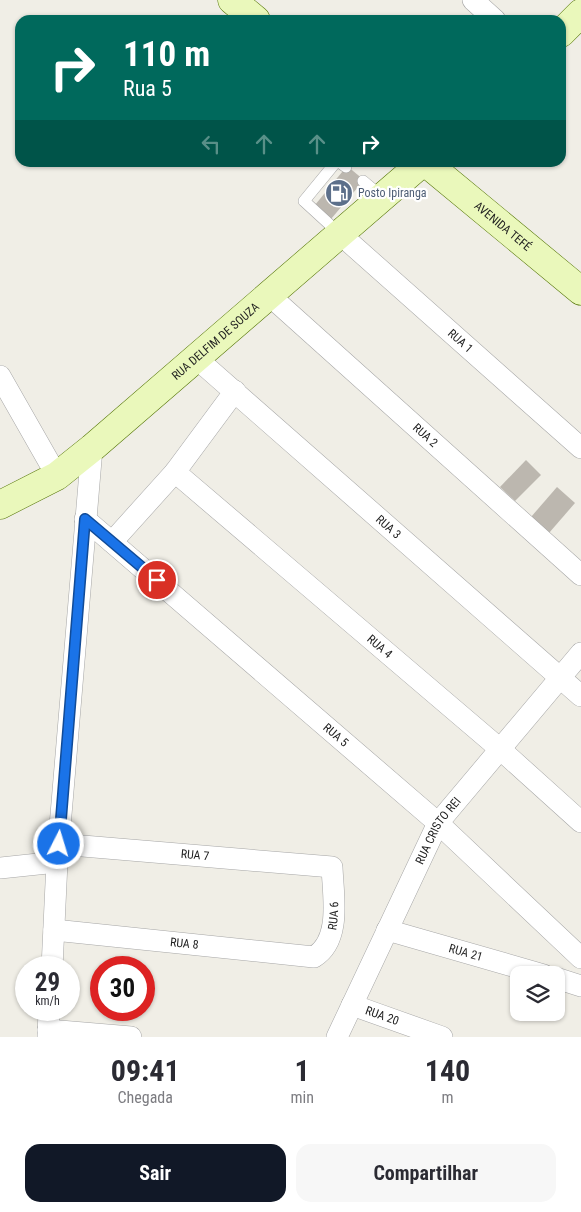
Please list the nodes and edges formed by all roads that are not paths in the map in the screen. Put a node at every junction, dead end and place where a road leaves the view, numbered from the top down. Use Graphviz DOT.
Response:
graph roads {
  1 [pos="232,0"];
  2 [pos="473,0"];
  3 [pos="581,13"];
  4 [pos="250,15"];
  5 [pos="490,15"];
  6 [pos="566,28"];
  7 [pos="337,167"];
  8 [pos="414,167"];
  9 [pos="430,167"];
  10 [pos="340,234"];
  11 [pos="581,291"];
  12 [pos="269,295"];
  13 [pos="196,358"];
  14 [pos="0,376"];
  15 [pos="235,391"];
  16 [pos="92,448"];
  17 [pos="581,448"];
  18 [pos="175,472"];
  19 [pos="57,476"];
  20 [pos="0,504"];
  21 [pos="85,519"];
  22 [pos="112,542"];
  23 [pos="581,576"];
  24 [pos="581,653"];
  25 [pos="561,677"];
  26 [pos="581,696"];
  27 [pos="500,749"];
  28 [pos="581,822"];
  29 [pos="438,823"];
  30 [pos="58,853"];
  31 [pos="332,867"];
  32 [pos="0,868"];
  33 [pos="54,930"];
  34 [pos="387,930"];
  35 [pos="53,956"];
  36 [pos="314,957"];
  37 [pos="581,958"];
  38 [pos="513,966"];
  39 [pos="565,981"];
  40 [pos="581,986"];
  41 [pos="352,1006"];
  42 [pos="48,1026"];
  43 [pos="131,1037"];
  44 [pos="337,1037"];
  45 [pos="442,1037"];
  1 -- 4 [label="street"];
  2 -- 5 [label="street"];
  3 -- 6 [label="street"];
  7 -- 10 [label="lane"];
  8 -- 10 [label="street, RUA DELFIM DE SOUZA"];
  9 -- 11 [label="street, AVENIDA TEFÉ"];
  10 -- 12 [label="street, RUA DELFIM DE SOUZA"];
  10 -- 17 [label="street, RUA 1"];
  12 -- 13 [label="street, RUA DELFIM DE SOUZA"];
  12 -- 23 [label="street, RUA 2"];
  13 -- 15 [label="street, RUA 3"];
  13 -- 16 [label="street, RUA DELFIM DE SOUZA"];
  14 -- 19 [label="street"];
  15 -- 18 [label="street"];
  15 -- 25 [label="street, RUA 3"];
  16 -- 19 [label="street, RUA DELFIM DE SOUZA"];
  16 -- 21 [label="street"];
  18 -- 22 [label="street"];
  18 -- 27 [label="street, RUA 4"];
  19 -- 20 [label="street, RUA DELFIM DE SOUZA"];
  21 -- 22 [label="street, RUA 5"];
  21 -- 30 [label="street"];
  22 -- 29 [label="street, RUA 5"];
  24 -- 25 [label="street, RUA CRISTO REI"];
  25 -- 26 [label="street, RUA 3"];
  25 -- 27 [label="street, RUA CRISTO REI"];
  27 -- 28 [label="street, RUA 4"];
  27 -- 29 [label="street, RUA CRISTO REI"];
  29 -- 34 [label="street, RUA CRISTO REI"];
  29 -- 37 [label="street, RUA 5"];
  30 -- 31 [label="street, RUA 7"];
  30 -- 32 [label="street, RUA 7"];
  30 -- 33 [label="street"];
  31 -- 36 [label="street, RUA 6"];
  33 -- 35 [label="street"];
  33 -- 36 [label="street, RUA 8"];
  34 -- 38 [label="street, RUA 21"];
  34 -- 41 [label="street, RUA CRISTO REI"];
  39 -- 40 [label="street"];
  41 -- 44 [label="street, RUA CRISTO REI"];
  41 -- 45 [label="street, RUA 20"];
  42 -- 43 [label="street"];
}
